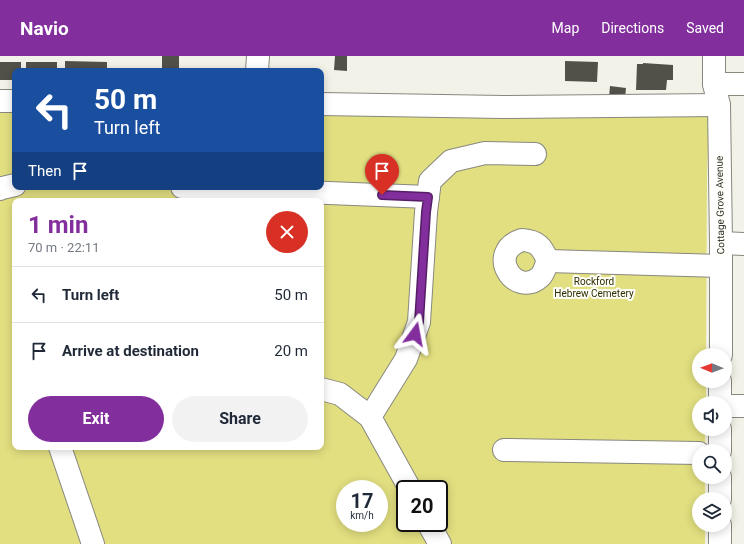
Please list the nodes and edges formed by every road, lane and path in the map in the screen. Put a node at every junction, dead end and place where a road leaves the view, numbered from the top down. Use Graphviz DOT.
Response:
graph roads {
  1 [pos="258,56"];
  2 [pos="714,56"];
  3 [pos="257,68"];
  4 [pos="714,84"];
  5 [pos="744,84"];
  6 [pos="0,101"];
  7 [pos="12,101"];
  8 [pos="324,104"];
  9 [pos="719,105"];
  10 [pos="535,154"];
  11 [pos="12,186"];
  12 [pos="0,189"];
  13 [pos="256,190"];
  14 [pos="428,197"];
  15 [pos="721,243"];
  16 [pos="744,244"];
  17 [pos="548,260"];
  18 [pos="721,266"];
  19 [pos="720,348"];
  20 [pos="324,390"];
  21 [pos="732,406"];
  22 [pos="744,406"];
  23 [pos="370,417"];
  24 [pos="61,450"];
  25 [pos="504,450"];
  26 [pos="692,453"];
  27 [pos="405,480"];
  28 [pos="433,532"];
  29 [pos="720,532"];
  30 [pos="93,544"];
  31 [pos="440,544"];
  32 [pos="720,544"];
  1 -- 3 [label="street"];
  2 -- 4 [label="street, Cottage Grove Avenue"];
  4 -- 5 [label="street"];
  4 -- 9 [label="street, Cottage Grove Avenue"];
  6 -- 7 [label="street"];
  8 -- 9 [label="street"];
  9 -- 15 [label="street, Cottage Grove Avenue"];
  10 -- 14 [label="street"];
  11 -- 12 [label="street"];
  13 -- 14 [label="street"];
  14 -- 23 [label="street"];
  15 -- 16 [label="street"];
  15 -- 18 [label="street, Cottage Grove Avenue"];
  17 -- 18 [label="street"];
  18 -- 19 [label="street, Cottage Grove Avenue"];
  20 -- 23 [label="street"];
  21 -- 22 [label="street"];
  23 -- 27 [label="street"];
  24 -- 30 [label="street"];
  25 -- 26 [label="street"];
  28 -- 31 [label="street"];
  29 -- 32 [label="street"];
}
